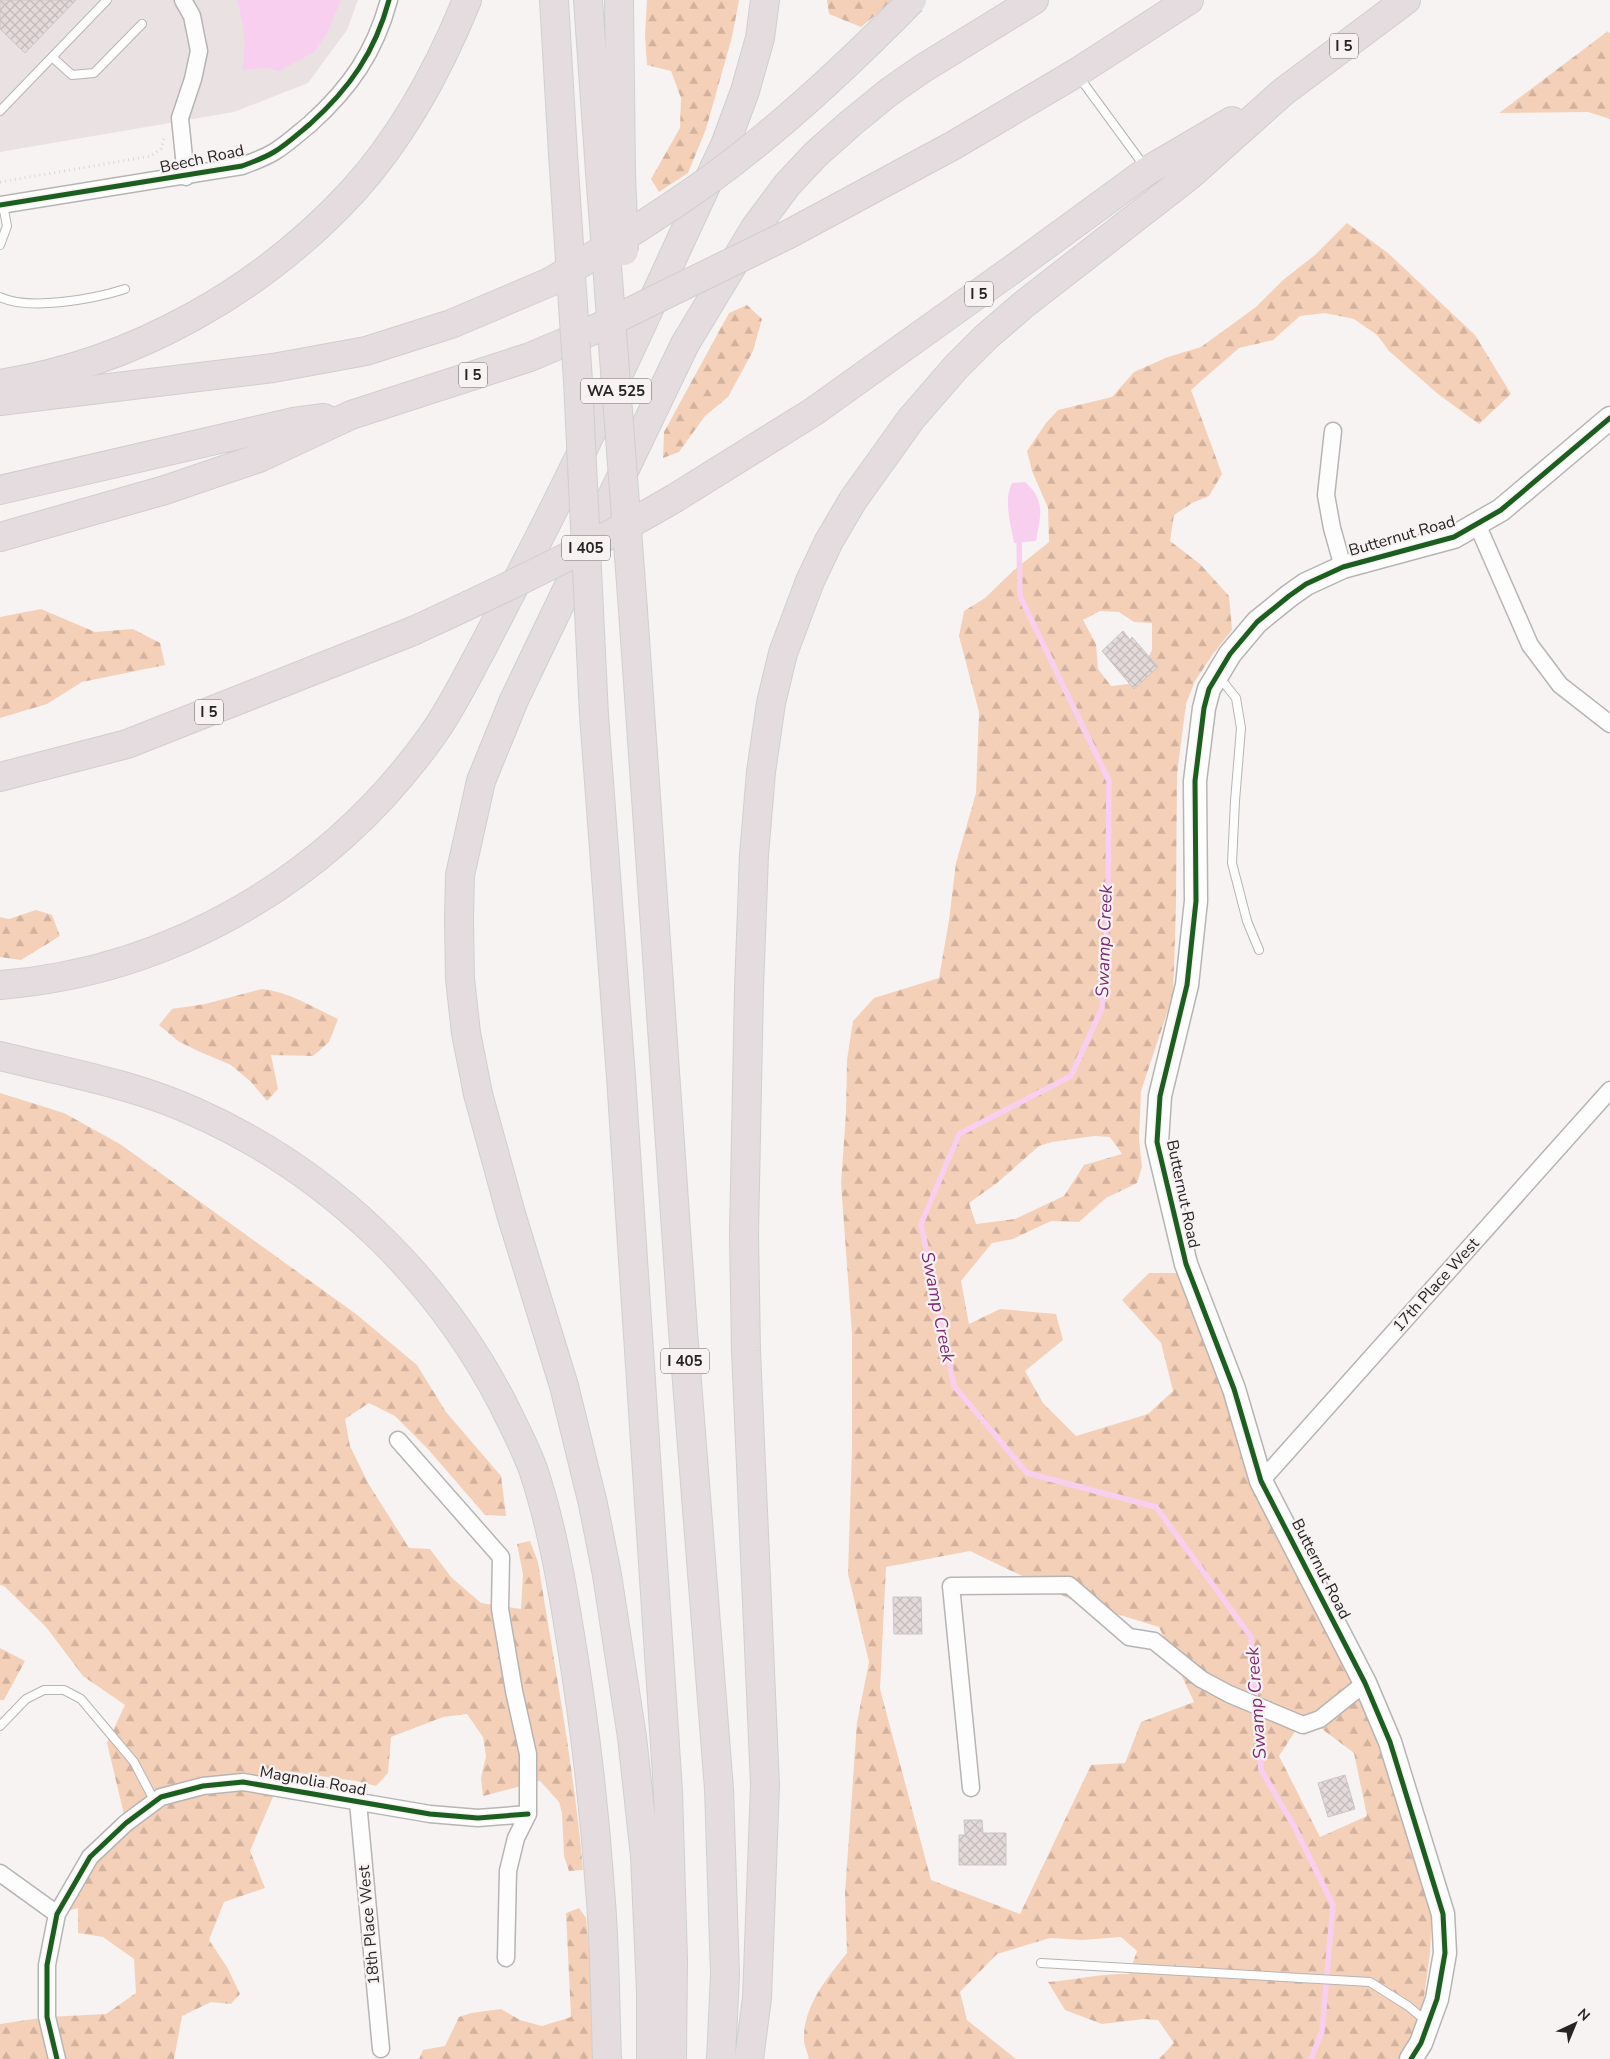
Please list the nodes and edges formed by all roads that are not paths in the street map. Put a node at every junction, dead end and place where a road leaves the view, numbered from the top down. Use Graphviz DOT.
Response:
graph roads {
  1 [pos="107,0"];
  2 [pos="182,0"];
  3 [pos="389,0"];
  4 [pos="467,0"];
  5 [pos="554,0"];
  6 [pos="588,0"];
  7 [pos="619,0"];
  8 [pos="765,0"];
  9 [pos="912,0"];
  10 [pos="1034,0"];
  11 [pos="1189,0"];
  12 [pos="1406,0"];
  13 [pos="142,24"];
  14 [pos="52,57"];
  15 [pos="1076,73"];
  16 [pos="1283,92"];
  17 [pos="0,111"];
  18 [pos="1147,171"];
  19 [pos="610,172"];
  20 [pos="186,177"];
  21 [pos="2,205"];
  22 [pos="0,245"];
  23 [pos="124,290"];
  24 [pos="0,297"];
  25 [pos="578,382"];
  26 [pos="0,384"];
  27 [pos="0,401"];
  28 [pos="350,415"];
  29 [pos="1610,418"];
  30 [pos="1333,431"];
  31 [pos="0,490"];
  32 [pos="1478,524"];
  33 [pos="0,537"];
  34 [pos="1343,566"];
  35 [pos="1217,675"];
  36 [pos="1610,724"];
  37 [pos="0,777"];
  38 [pos="1259,950"];
  39 [pos="0,985"];
  40 [pos="0,1056"];
  41 [pos="1610,1090"];
  42 [pos="398,1440"];
  43 [pos="1261,1480"];
  44 [pos="1364,1684"];
  45 [pos="0,1726"];
  46 [pos="971,1788"];
  47 [pos="155,1802"];
  48 [pos="358,1802"];
  49 [pos="528,1814"];
  50 [pos="0,1873"];
  51 [pos="57,1914"];
  52 [pos="506,1958"];
  53 [pos="1041,1963"];
  54 [pos="1428,2024"];
  55 [pos="381,2049"];
  56 [pos="57,2059"];
  57 [pos="607,2059"];
  58 [pos="651,2059"];
  59 [pos="672,2059"];
  60 [pos="721,2059"];
  61 [pos="749,2059"];
  62 [pos="1411,2059"];
  1 -- 14 [label="lane"];
  2 -- 20 [label="street"];
  3 -- 20 [label="street, Beech Road"];
  4 -- 26 [label="highway"];
  5 -- 25 [label="highway, WA 525, bridge"];
  6 -- 19 [label="highway"];
  7 -- 19 [label="highway"];
  8 -- 39 [label="highway"];
  9 -- 27 [label="highway, bridge"];
  10 -- 58 [label="highway"];
  11 -- 15 [label="highway, I 5"];
  12 -- 16 [label="highway, I 5"];
  13 -- 14 [label="lane"];
  14 -- 17 [label="lane"];
  15 -- 18 [label="lane"];
  15 -- 28 [label="highway, I 5, bridge"];
  16 -- 18 [label="highway, I 5"];
  16 -- 61 [label="highway"];
  18 -- 37 [label="highway, I 5, bridge"];
  19 -- 60 [label="highway, I 405, bridge"];
  20 -- 21 [label="street, Beech Road"];
  21 -- 22 [label="lane"];
  23 -- 24 [label="lane"];
  25 -- 59 [label="highway, I 405, bridge"];
  28 -- 31 [label="highway"];
  28 -- 33 [label="highway, I 5"];
  29 -- 32 [label="street, Butternut Road"];
  30 -- 34 [label="street"];
  32 -- 34 [label="street, Butternut Road"];
  32 -- 36 [label="street"];
  34 -- 35 [label="street, Butternut Road"];
  35 -- 38 [label="lane"];
  35 -- 43 [label="street, Butternut Road"];
  40 -- 57 [label="highway"];
  41 -- 43 [label="street, 17th Place West"];
  42 -- 49 [label="street"];
  43 -- 44 [label="street, Butternut Road"];
  44 -- 46 [label="street"];
  44 -- 54 [label="street, Butternut Road"];
  45 -- 47 [label="lane"];
  47 -- 48 [label="street, Magnolia Road"];
  47 -- 51 [label="street, Magnolia Road"];
  48 -- 49 [label="street, Magnolia Road"];
  48 -- 55 [label="street, 18th Place West"];
  49 -- 52 [label="street"];
  50 -- 51 [label="street"];
  51 -- 56 [label="street, Magnolia Road"];
  53 -- 54 [label="lane"];
  54 -- 62 [label="street, Butternut Road"];
}
